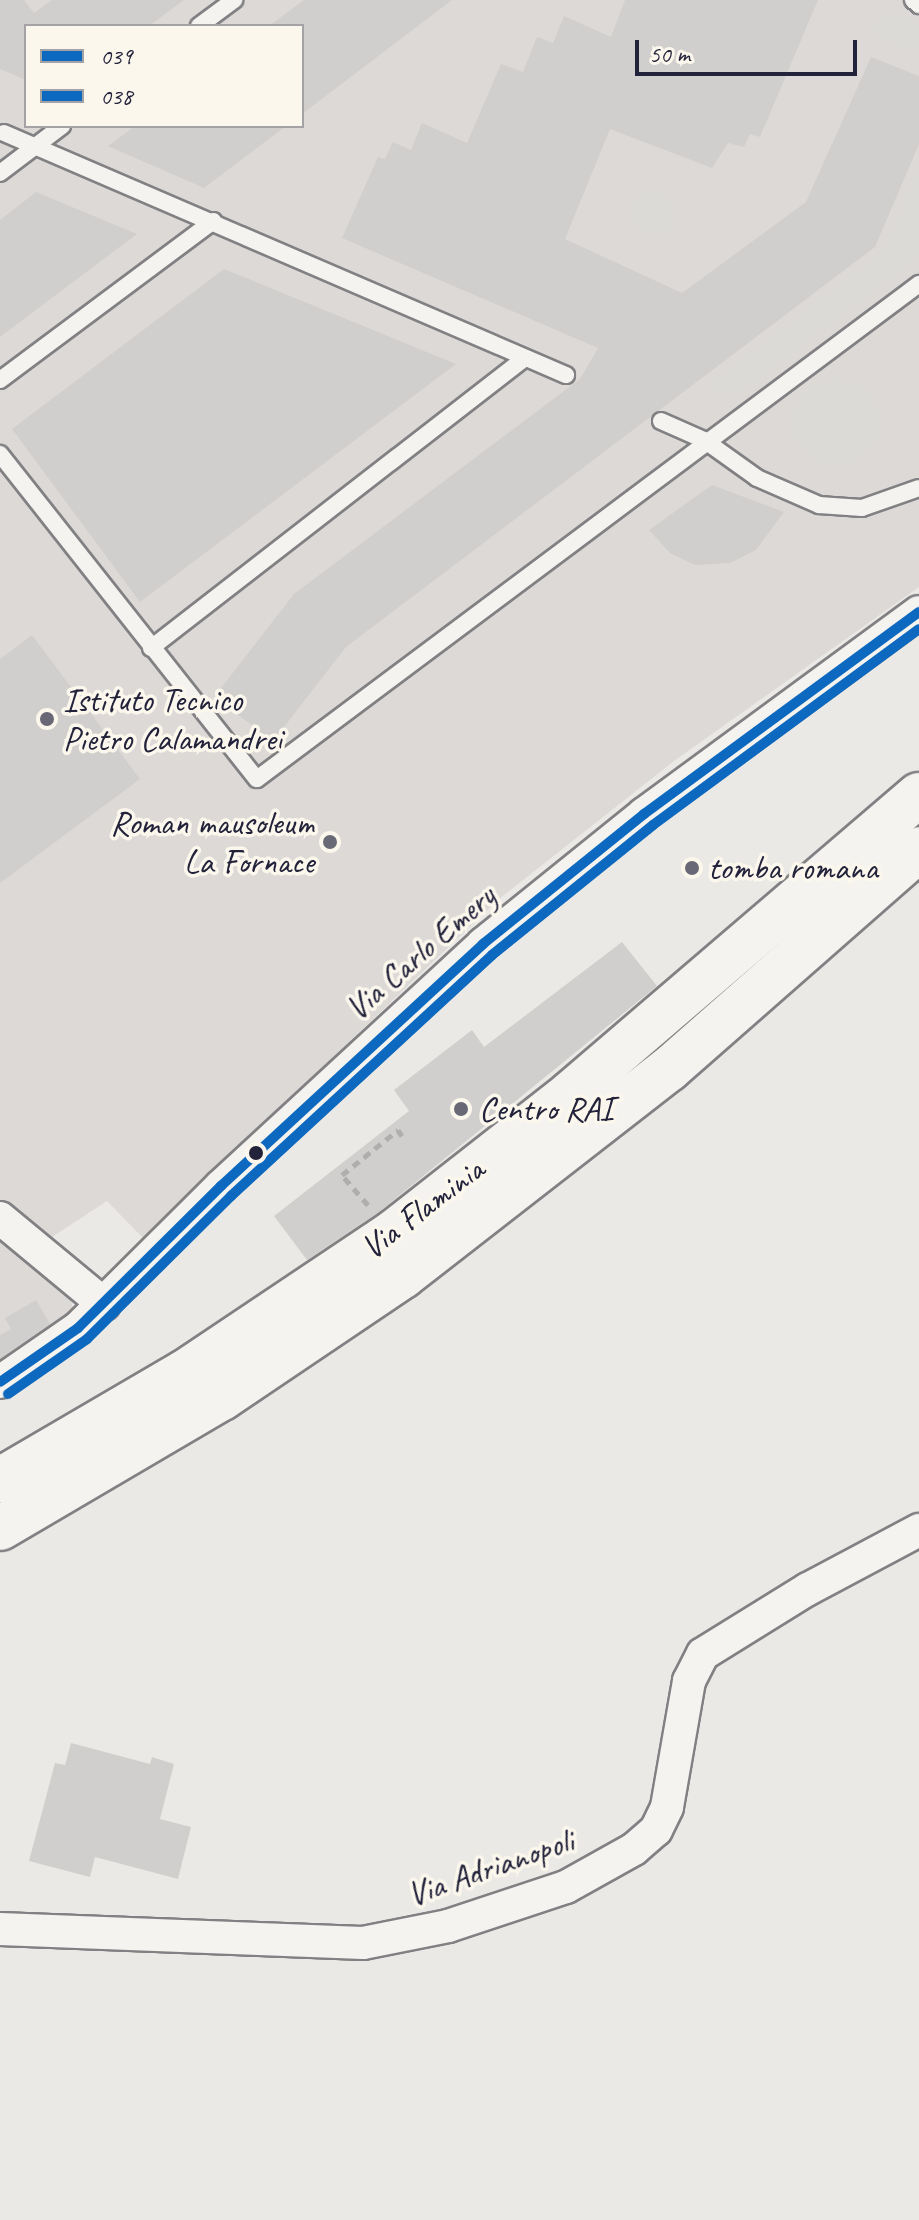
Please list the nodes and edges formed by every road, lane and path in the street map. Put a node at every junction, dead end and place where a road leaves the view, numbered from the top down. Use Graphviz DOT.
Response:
graph roads {
  1 [pos="234,0"];
  2 [pos="913,0"];
  3 [pos="919,5"];
  4 [pos="202,24"];
  5 [pos="59,128"];
  6 [pos="1,131"];
  7 [pos="35,146"];
  8 [pos="0,173"];
  9 [pos="213,221"];
  10 [pos="919,284"];
  11 [pos="525,358"];
  12 [pos="566,375"];
  13 [pos="0,380"];
  14 [pos="661,421"];
  15 [pos="704,440"];
  16 [pos="0,454"];
  17 [pos="919,488"];
  18 [pos="919,612"];
  19 [pos="151,648"];
  20 [pos="919,795"];
  21 [pos="919,849"];
  22 [pos="402,1136"];
  23 [pos="371,1209"];
  24 [pos="0,1218"];
  25 [pos="104,1304"];
  26 [pos="0,1382"];
  27 [pos="0,1480"];
  28 [pos="0,1528"];
  29 [pos="919,1530"];
  30 [pos="0,1929"];
  1 -- 4 [label="lane"];
  2 -- 3 [label="lane"];
  5 -- 7 [label="lane"];
  6 -- 7 [label="lane"];
  7 -- 8 [label="lane"];
  7 -- 9 [label="lane"];
  9 -- 11 [label="lane"];
  9 -- 13 [label="lane"];
  10 -- 15 [label="lane"];
  11 -- 12 [label="lane"];
  11 -- 19 [label="lane"];
  14 -- 15 [label="lane"];
  15 -- 17 [label="lane"];
  15 -- 19 [label="lane"];
  16 -- 19 [label="lane"];
  18 -- 25 [label="street, Via Carlo Emery"];
  20 -- 27 [label="highway, Via Flaminia"];
  21 -- 28 [label="highway, Via Flaminia"];
  22 -- 23 [label="path"];
  24 -- 25 [label="street"];
  25 -- 26 [label="street, Via Carlo Emery"];
  29 -- 30 [label="street, Via Adrianopoli"];
}
